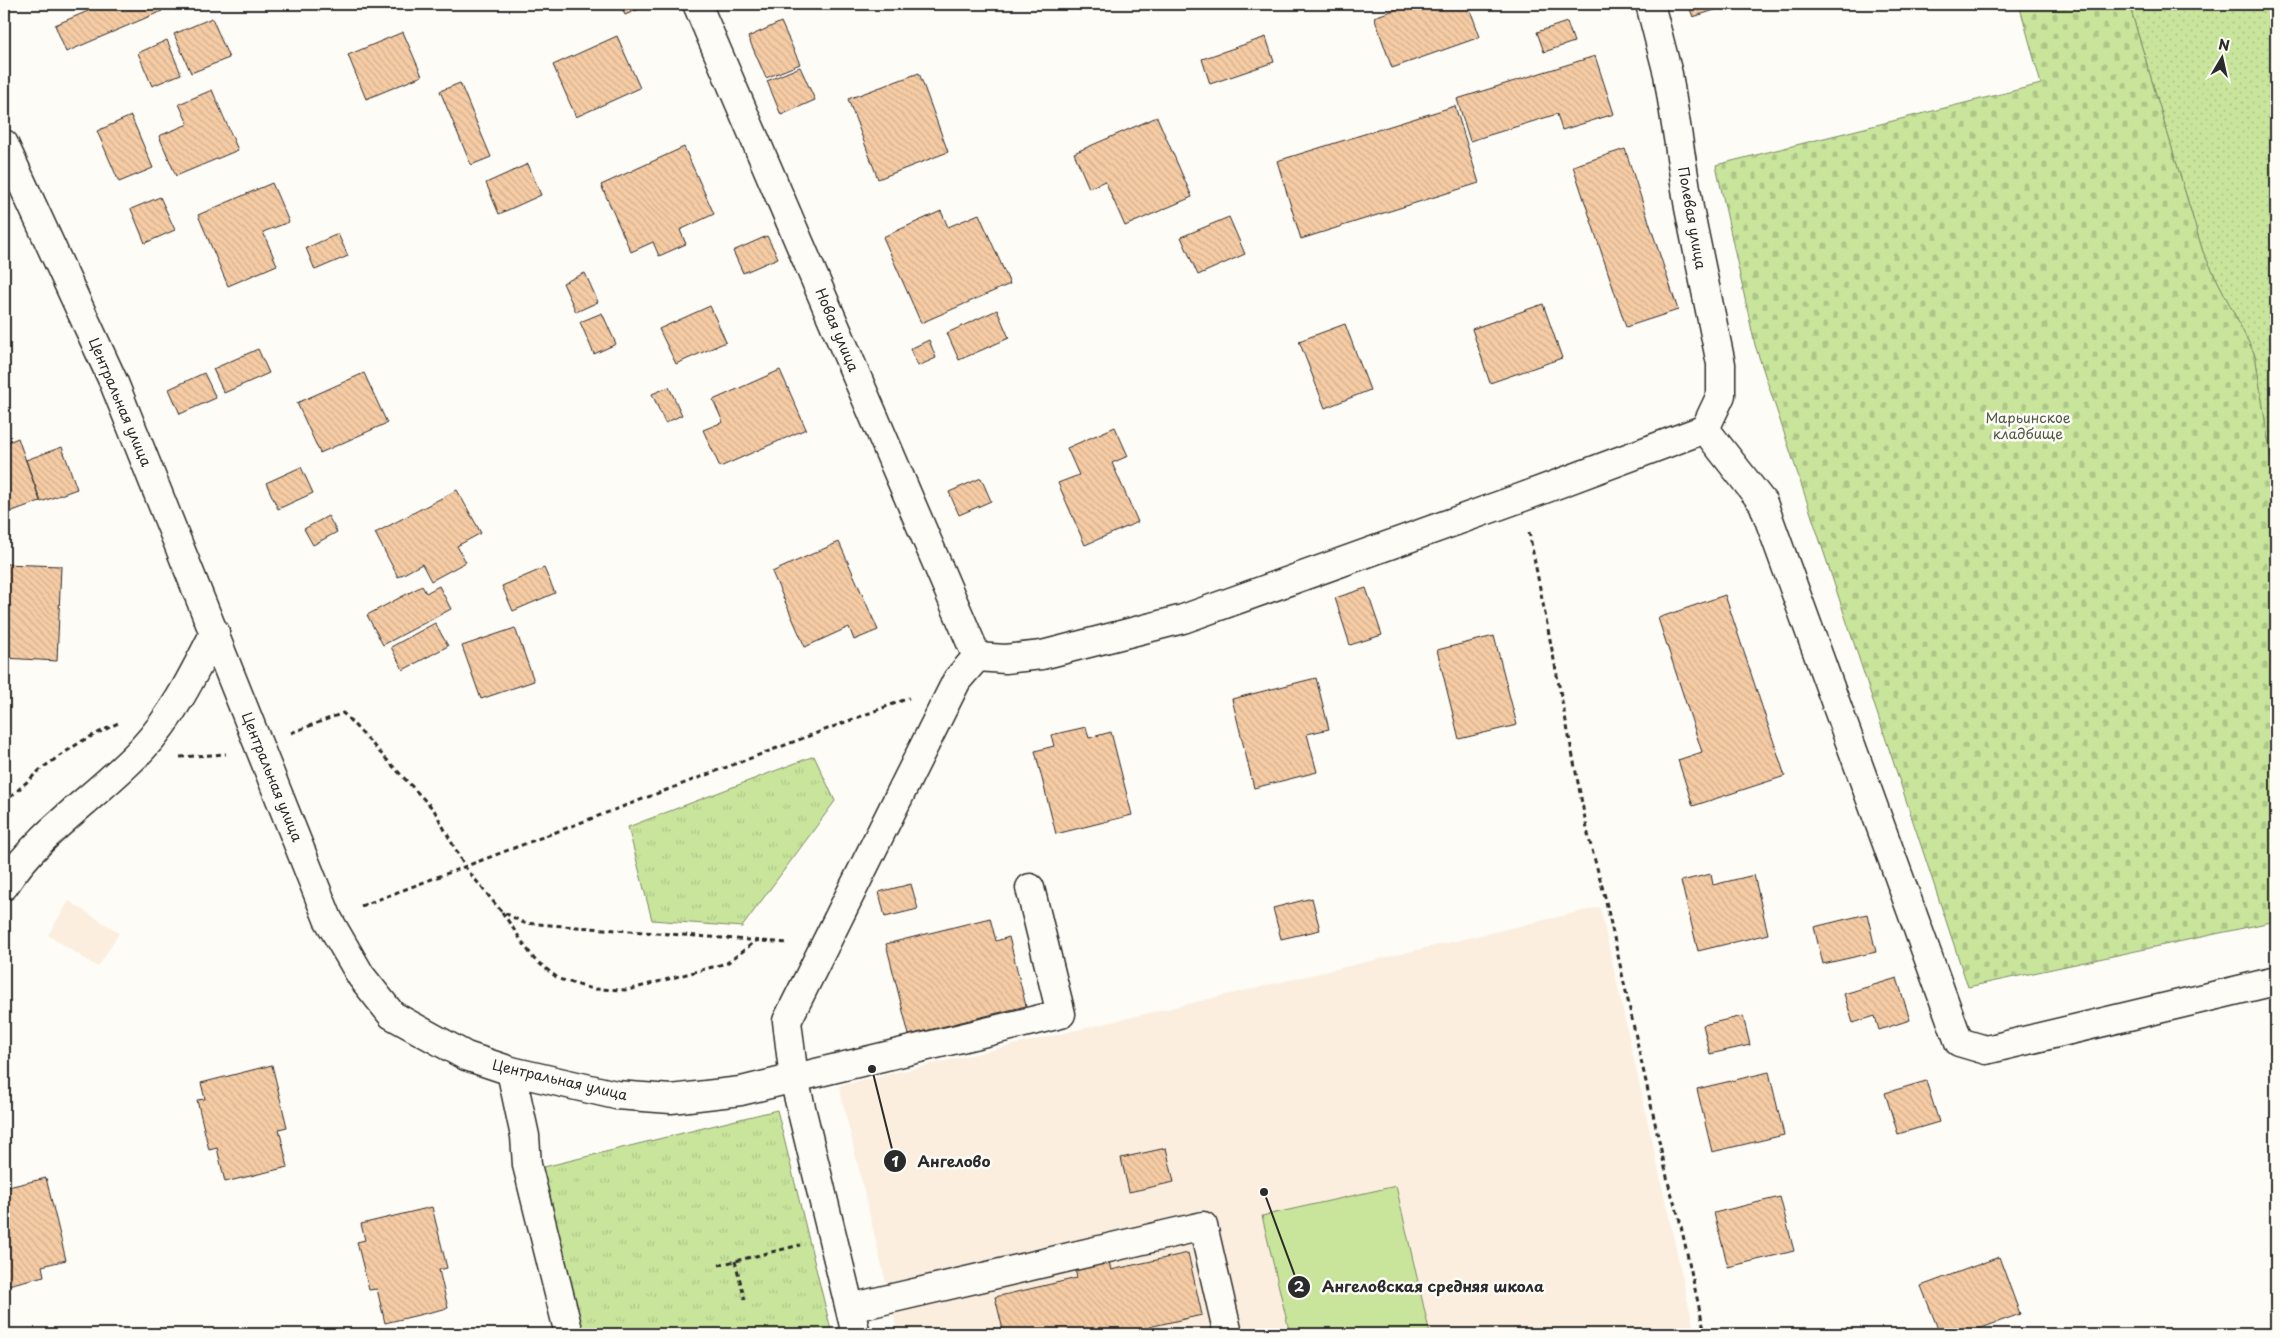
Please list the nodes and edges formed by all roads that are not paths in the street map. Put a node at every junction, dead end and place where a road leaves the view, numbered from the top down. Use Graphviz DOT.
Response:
graph roads {
  1 [pos="697,4"];
  2 [pos="1650,4"];
  3 [pos="4,144"];
  4 [pos="1705,429"];
  5 [pos="215,632"];
  6 [pos="978,657"];
  7 [pos="8,874"];
  8 [pos="1030,888"];
  9 [pos="2276,981"];
  10 [pos="511,1072"];
  11 [pos="794,1079"];
  12 [pos="850,1308"];
  13 [pos="569,1334"];
  14 [pos="856,1334"];
  15 [pos="1228,1334"];
  1 -- 6 [label="street, Новая улица"];
  2 -- 4 [label="street, Полевая улица"];
  3 -- 5 [label="street, Центральная улица"];
  4 -- 6 [label="street"];
  4 -- 9 [label="street"];
  5 -- 7 [label="street"];
  5 -- 10 [label="street, Центральная улица"];
  6 -- 11 [label="street"];
  8 -- 11 [label="street, Центральная улица"];
  10 -- 11 [label="street, Центральная улица"];
  10 -- 13 [label="street"];
  11 -- 12 [label="street"];
  12 -- 14 [label="street"];
  12 -- 15 [label="street"];
}
